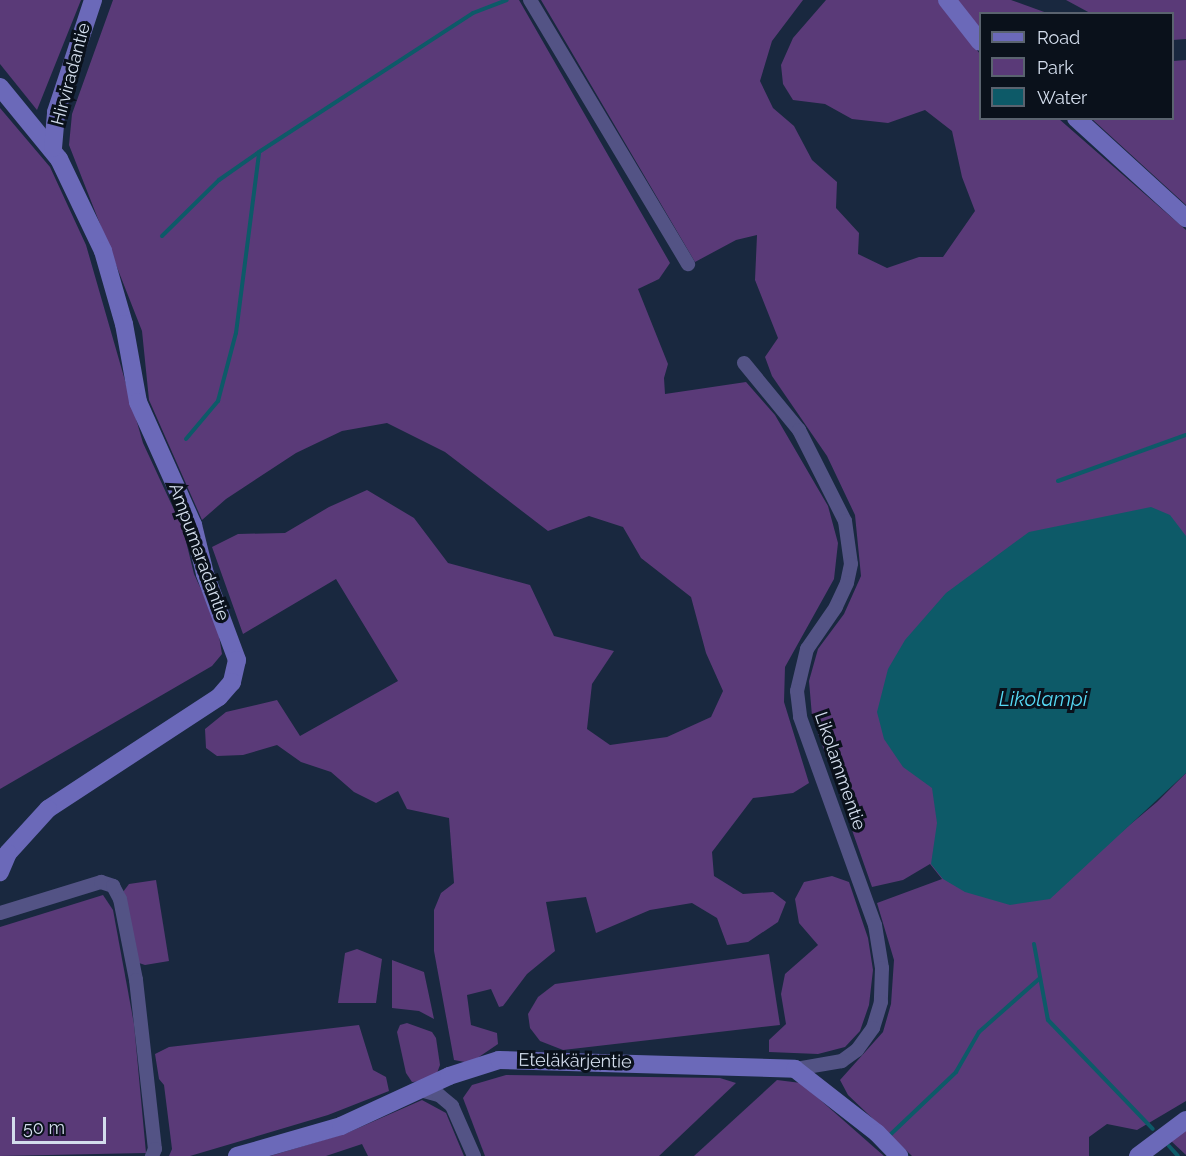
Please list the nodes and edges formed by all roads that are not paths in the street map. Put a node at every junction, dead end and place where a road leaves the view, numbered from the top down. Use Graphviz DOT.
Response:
graph roads {
  1 [pos="93,0"];
  2 [pos="530,0"];
  3 [pos="947,0"];
  4 [pos="979,40"];
  5 [pos="0,87"];
  6 [pos="1078,120"];
  7 [pos="53,148"];
  8 [pos="1186,218"];
  9 [pos="688,264"];
  10 [pos="744,363"];
  11 [pos="0,872"];
  12 [pos="0,913"];
  13 [pos="795,1069"];
  14 [pos="420,1090"];
  15 [pos="1186,1120"];
  16 [pos="152,1156"];
  17 [pos="237,1156"];
  18 [pos="474,1156"];
  19 [pos="899,1156"];
  20 [pos="1138,1156"];
  1 -- 7 [label="street, Hirviradantie"];
  2 -- 9 [label="street"];
  3 -- 4 [label="street"];
  5 -- 7 [label="street, Ampumaradantie"];
  6 -- 8 [label="street"];
  7 -- 11 [label="street, Ampumaradantie"];
  10 -- 13 [label="street, Likolammentie"];
  12 -- 16 [label="street"];
  13 -- 14 [label="street, Eteläkärjentie"];
  13 -- 19 [label="street"];
  14 -- 17 [label="street, Eteläkärjentie"];
  14 -- 18 [label="street"];
  15 -- 20 [label="street"];
}
